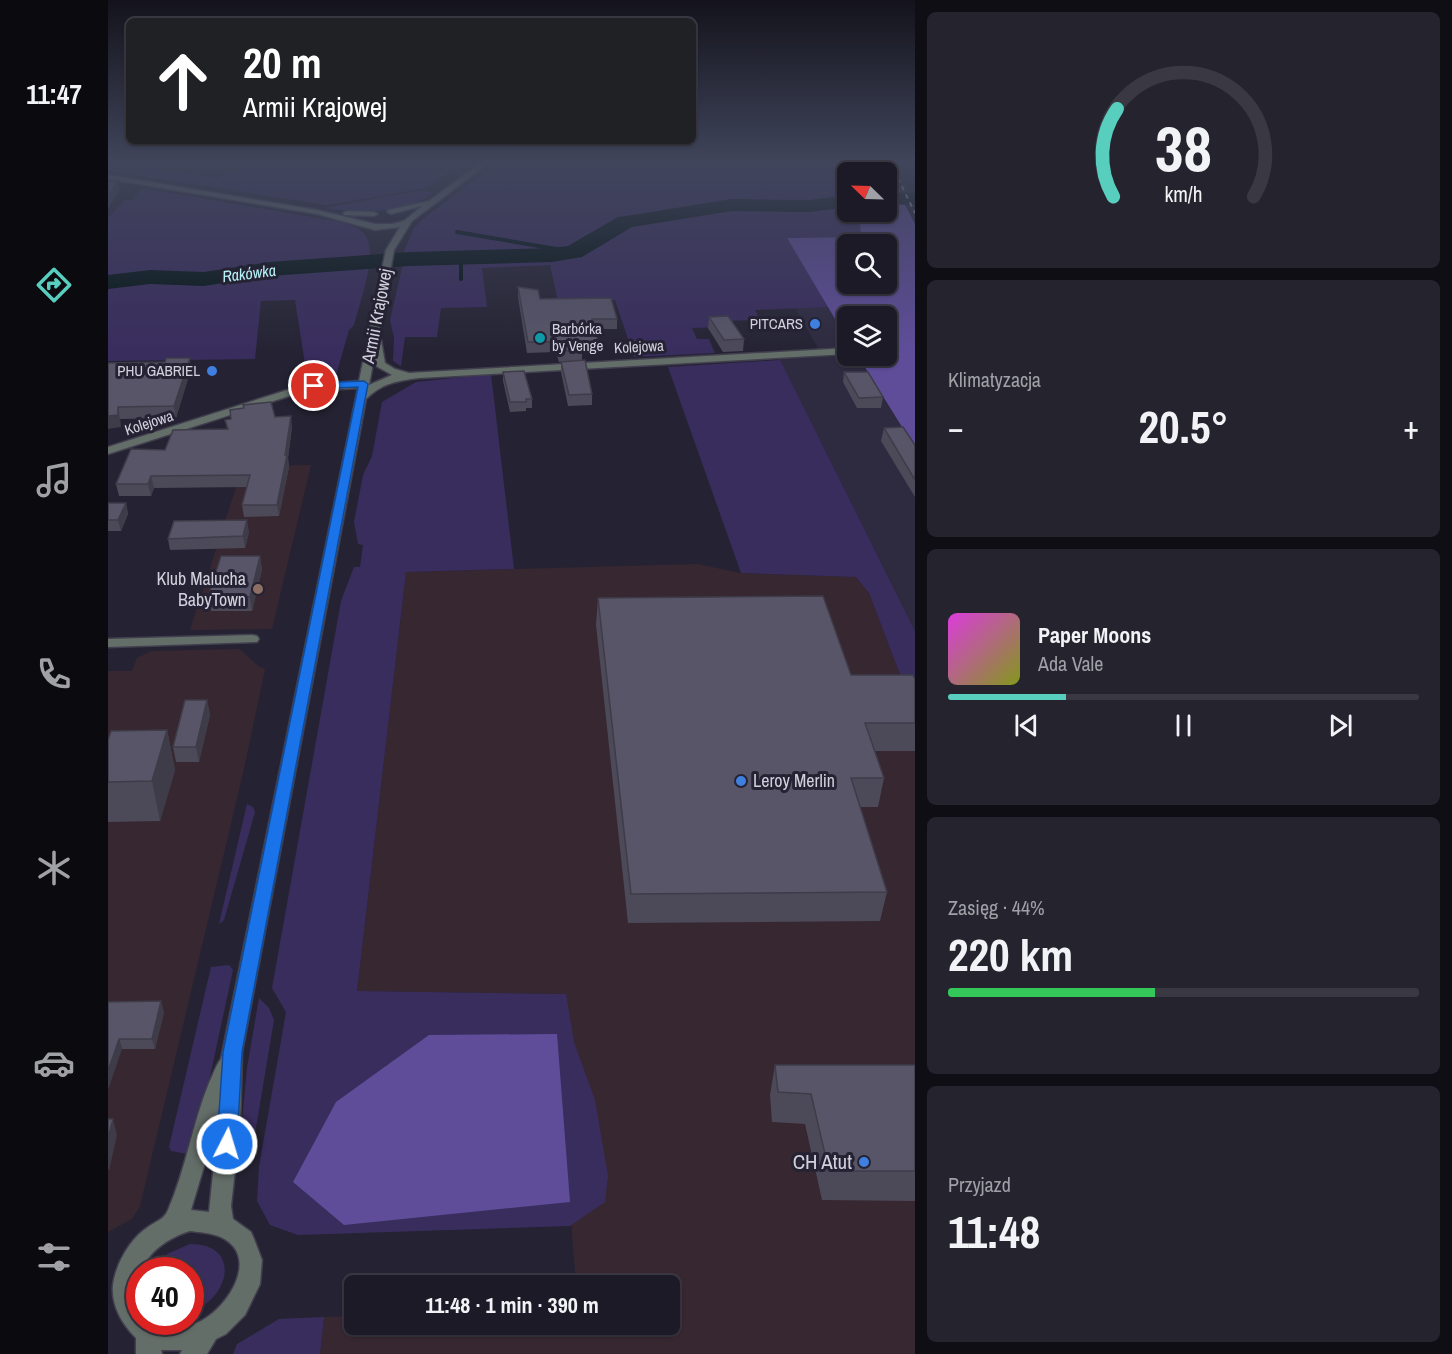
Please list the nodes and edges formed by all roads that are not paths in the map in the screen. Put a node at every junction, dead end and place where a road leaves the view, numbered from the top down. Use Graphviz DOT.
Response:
graph roads {
  1 [pos="368,225"];
  2 [pos="370,225"];
  3 [pos="393,225"];
  4 [pos="406,225"];
  5 [pos="389,258"];
  6 [pos="375,334"];
  7 [pos="837,352"];
  8 [pos="419,375"];
  9 [pos="337,384"];
  10 [pos="362,391"];
  11 [pos="108,451"];
  12 [pos="252,639"];
  13 [pos="108,643"];
  14 [pos="232,1052"];
  15 [pos="222,1223"];
  16 [pos="173,1225"];
  17 [pos="148,1343"];
  18 [pos="200,1344"];
  1 -- 5 [label="street, Armii Krajowej"];
  2 -- 3 [label="street"];
  4 -- 5 [label="street, Armii Krajowej"];
  5 -- 6 [label="street, Armii Krajowej"];
  6 -- 8 [label="street"];
  6 -- 9 [label="street"];
  6 -- 10 [label="street, Armii Krajowej"];
  7 -- 8 [label="street, Kolejowa"];
  8 -- 10 [label="street, Kolejowa"];
  9 -- 10 [label="street"];
  9 -- 11 [label="street, Kolejowa"];
  10 -- 14 [label="street, Armii Krajowej"];
  12 -- 13 [label="street"];
  14 -- 15 [label="street"];
  14 -- 16 [label="street"];
  15 -- 16 [label="street"];
  15 -- 18 [label="street"];
  16 -- 17 [label="street"];
  17 -- 18 [label="street"];
}
